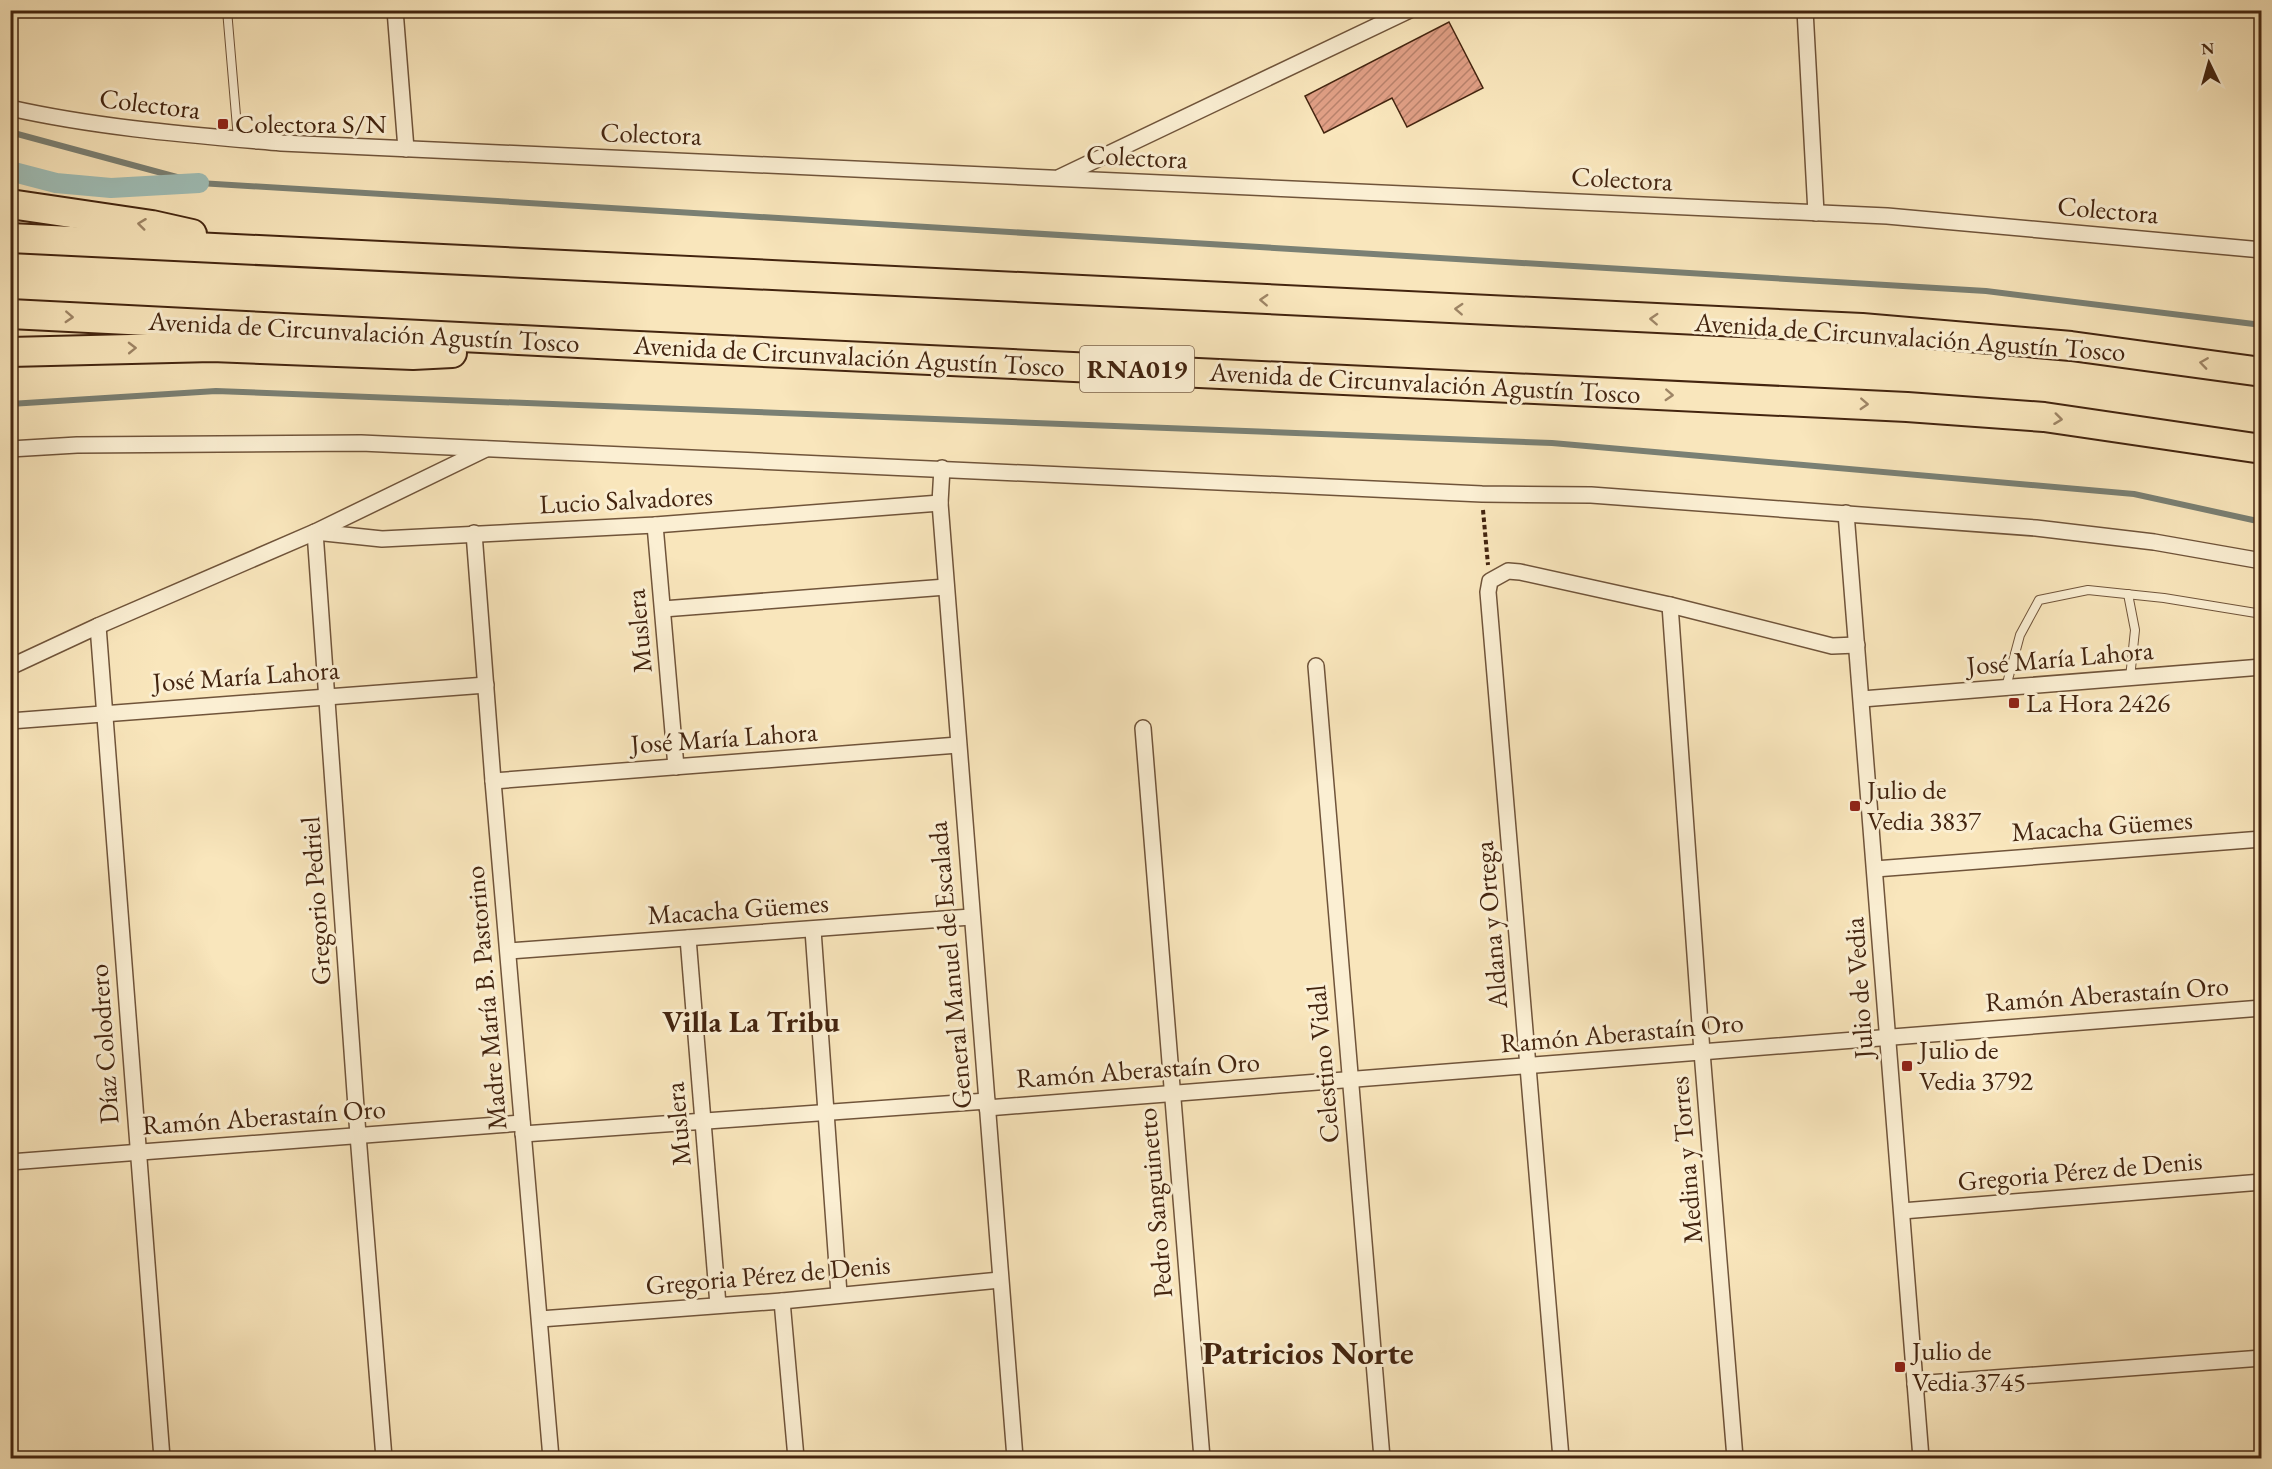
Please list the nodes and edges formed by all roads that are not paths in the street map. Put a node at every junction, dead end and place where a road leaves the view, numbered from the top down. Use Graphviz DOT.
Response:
graph roads {
  1 [pos="227,10"];
  2 [pos="395,10"];
  3 [pos="1410,10"];
  4 [pos="1805,10"];
  5 [pos="10,108"];
  6 [pos="238,139"];
  7 [pos="406,150"];
  8 [pos="1058,178"];
  9 [pos="10,204"];
  10 [pos="1816,213"];
  11 [pos="10,238"];
  12 [pos="2262,250"];
  13 [pos="282,252"];
  14 [pos="10,314"];
  15 [pos="618,345"];
  16 [pos="10,352"];
  17 [pos="2262,372"];
  18 [pos="489,448"];
  19 [pos="10,449"];
  20 [pos="2262,449"];
  21 [pos="942,468"];
  22 [pos="940,503"];
  23 [pos="1846,513"];
  24 [pos="655,525"];
  25 [pos="315,532"];
  26 [pos="474,533"];
  27 [pos="2262,561"];
  28 [pos="946,587"];
  29 [pos="2128,594"];
  30 [pos="1670,605"];
  31 [pos="663,609"];
  32 [pos="2262,614"];
  33 [pos="98,626"];
  34 [pos="1857,645"];
  35 [pos="1316,666"];
  36 [pos="10,667"];
  37 [pos="2262,667"];
  38 [pos="2130,678"];
  39 [pos="486,685"];
  40 [pos="2006,687"];
  41 [pos="328,696"];
  42 [pos="1862,699"];
  43 [pos="105,713"];
  44 [pos="10,721"];
  45 [pos="1143,728"];
  46 [pos="958,745"];
  47 [pos="676,767"];
  48 [pos="493,781"];
  49 [pos="2262,839"];
  50 [pos="1875,869"];
  51 [pos="971,917"];
  52 [pos="813,930"];
  53 [pos="688,938"];
  54 [pos="509,951"];
  55 [pos="2262,1008"];
  56 [pos="1888,1037"];
  57 [pos="1702,1052"];
  58 [pos="1529,1066"];
  59 [pos="1349,1080"];
  60 [pos="1172,1093"];
  61 [pos="987,1105"];
  62 [pos="825,1113"];
  63 [pos="704,1121"];
  64 [pos="522,1129"];
  65 [pos="358,1135"];
  66 [pos="138,1152"];
  67 [pos="10,1162"];
  68 [pos="2262,1182"];
  69 [pos="1902,1211"];
  70 [pos="1000,1280"];
  71 [pos="839,1294"];
  72 [pos="782,1301"];
  73 [pos="718,1305"];
  74 [pos="540,1319"];
  75 [pos="2262,1358"];
  76 [pos="1915,1384"];
  77 [pos="162,1458"];
  78 [pos="384,1458"];
  79 [pos="551,1458"];
  80 [pos="796,1458"];
  81 [pos="1011,1458"];
  82 [pos="1202,1458"];
  83 [pos="1382,1458"];
  84 [pos="1561,1458"];
  85 [pos="1735,1458"];
  86 [pos="1921,1458"];
  1 -- 6 [label="lane"];
  2 -- 7 [label="street"];
  3 -- 8 [label="street"];
  4 -- 10 [label="street"];
  5 -- 6 [label="street, Colectora"];
  6 -- 7 [label="street, Colectora"];
  7 -- 8 [label="street, Colectora"];
  8 -- 10 [label="street, Colectora"];
  13 -- 9 [label="highway, one-way"];
  10 -- 12 [label="street, Colectora"];
  11 -- 13 [label="highway, Avenida de Circunvalación Agustín Tosco"];
  17 -- 13 [label="highway, Avenida de Circunvalación Agustín Tosco, one-way"];
  14 -- 15 [label="highway, Avenida de Circunvalación Agustín Tosco / RNA019, one-way"];
  16 -- 15 [label="highway, one-way"];
  15 -- 20 [label="highway, Avenida de Circunvalación Agustín Tosco / RNA019, one-way"];
  18 -- 19 [label="street"];
  18 -- 21 [label="street"];
  18 -- 25 [label="street"];
  21 -- 22 [label="street, General Manuel de Escalada"];
  21 -- 23 [label="street"];
  22 -- 24 [label="street, Lucio Salvadores"];
  22 -- 28 [label="street, General Manuel de Escalada"];
  23 -- 27 [label="street"];
  23 -- 34 [label="street, Julio de Vedia"];
  24 -- 26 [label="street, Lucio Salvadores"];
  24 -- 31 [label="street, Muslera"];
  25 -- 26 [label="street, Lucio Salvadores"];
  25 -- 33 [label="street"];
  25 -- 41 [label="street, Gregorio Pedriel"];
  26 -- 39 [label="street, Madre María B. Pastorino"];
  28 -- 31 [label="street"];
  28 -- 46 [label="street, General Manuel de Escalada"];
  29 -- 32 [label="lane"];
  29 -- 38 [label="lane"];
  29 -- 40 [label="lane"];
  30 -- 34 [label="street"];
  30 -- 57 [label="street, Medina y Torres"];
  30 -- 58 [label="street, Aldana y Ortega"];
  31 -- 47 [label="street, Muslera"];
  33 -- 36 [label="street"];
  33 -- 43 [label="street, Díaz Colodrero"];
  34 -- 42 [label="street, Julio de Vedia"];
  35 -- 59 [label="street, Celestino Vidal"];
  37 -- 38 [label="street, José María Lahora"];
  38 -- 40 [label="street, José María Lahora"];
  39 -- 41 [label="street, José María Lahora"];
  39 -- 48 [label="street, Madre María B. Pastorino"];
  40 -- 42 [label="street, José María Lahora"];
  41 -- 43 [label="street, José María Lahora"];
  41 -- 65 [label="street, Gregorio Pedriel"];
  42 -- 50 [label="street, Julio de Vedia"];
  43 -- 44 [label="street, José María Lahora"];
  43 -- 66 [label="street, Díaz Colodrero"];
  45 -- 60 [label="street, Pedro Sanguinetto"];
  46 -- 47 [label="street, José María Lahora"];
  46 -- 51 [label="street, General Manuel de Escalada"];
  47 -- 48 [label="street, José María Lahora"];
  48 -- 54 [label="street, Madre María B. Pastorino"];
  49 -- 50 [label="street, Macacha Güemes"];
  50 -- 56 [label="street, Julio de Vedia"];
  51 -- 52 [label="street, Macacha Güemes"];
  51 -- 61 [label="street, General Manuel de Escalada"];
  52 -- 53 [label="street, Macacha Güemes"];
  52 -- 62 [label="street"];
  53 -- 54 [label="street, Macacha Güemes"];
  53 -- 63 [label="street, Muslera"];
  54 -- 64 [label="street, Madre María B. Pastorino"];
  55 -- 56 [label="street, Ramón Aberastaín Oro"];
  56 -- 57 [label="street, Ramón Aberastaín Oro"];
  56 -- 69 [label="street, Julio de Vedia"];
  57 -- 58 [label="street, Ramón Aberastaín Oro"];
  57 -- 85 [label="street, Medina y Torres"];
  58 -- 59 [label="street, Ramón Aberastaín Oro"];
  58 -- 84 [label="street, Aldana y Ortega"];
  59 -- 60 [label="street, Ramón Aberastaín Oro"];
  59 -- 83 [label="street, Celestino Vidal"];
  60 -- 61 [label="street, Ramón Aberastaín Oro"];
  60 -- 82 [label="street, Pedro Sanguinetto"];
  61 -- 62 [label="street, Ramón Aberastaín Oro"];
  61 -- 70 [label="street, General Manuel de Escalada"];
  62 -- 63 [label="street, Ramón Aberastaín Oro"];
  62 -- 71 [label="street"];
  63 -- 64 [label="street, Ramón Aberastaín Oro"];
  63 -- 73 [label="street, Muslera"];
  64 -- 65 [label="street, Ramón Aberastaín Oro"];
  64 -- 74 [label="street, Madre María B. Pastorino"];
  65 -- 66 [label="street, Ramón Aberastaín Oro"];
  65 -- 78 [label="street, Gregorio Pedriel"];
  66 -- 67 [label="street, Ramón Aberastaín Oro"];
  66 -- 77 [label="street, Díaz Colodrero"];
  68 -- 69 [label="street, Gregoria Pérez de Denis"];
  69 -- 76 [label="street, Julio de Vedia"];
  70 -- 71 [label="street, Gregoria Pérez de Denis"];
  70 -- 81 [label="street, General Manuel de Escalada"];
  71 -- 72 [label="street, Gregoria Pérez de Denis"];
  72 -- 73 [label="street, Gregoria Pérez de Denis"];
  72 -- 80 [label="street"];
  73 -- 74 [label="street, Gregoria Pérez de Denis"];
  74 -- 79 [label="street, Madre María B. Pastorino"];
  75 -- 76 [label="street"];
  76 -- 86 [label="street, Julio de Vedia"];
}
